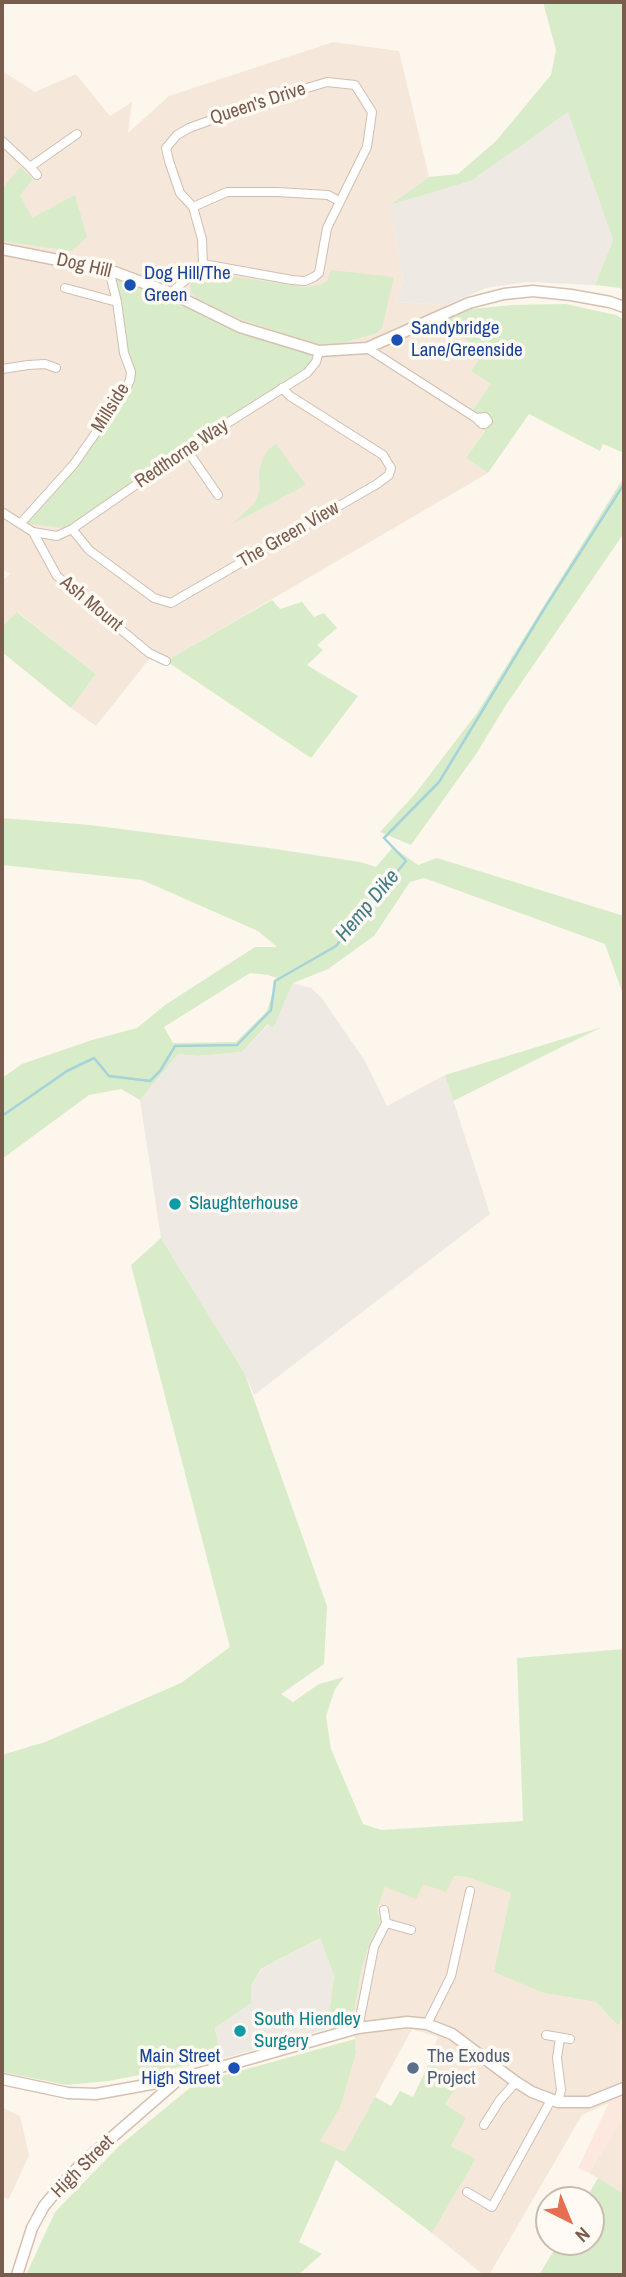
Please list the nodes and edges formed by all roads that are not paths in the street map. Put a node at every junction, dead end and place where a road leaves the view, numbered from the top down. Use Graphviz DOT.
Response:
graph roads {
  1 [pos="77,134"];
  2 [pos="2,141"];
  3 [pos="30,167"];
  4 [pos="37,175"];
  5 [pos="339,201"];
  6 [pos="193,207"];
  7 [pos="2,249"];
  8 [pos="203,264"];
  9 [pos="109,270"];
  10 [pos="65,288"];
  11 [pos="171,293"];
  12 [pos="117,302"];
  13 [pos="624,307"];
  14 [pos="367,348"];
  15 [pos="319,351"];
  16 [pos="56,368"];
  17 [pos="2,369"];
  18 [pos="282,388"];
  19 [pos="476,418"];
  20 [pos="187,450"];
  21 [pos="218,495"];
  22 [pos="2,512"];
  23 [pos="21,523"];
  24 [pos="72,529"];
  25 [pos="33,532"];
  26 [pos="166,661"];
  27 [pos="470,1891"];
  28 [pos="384,1910"];
  29 [pos="386,1923"];
  30 [pos="411,1930"];
  31 [pos="427,2024"];
  32 [pos="358,2028"];
  33 [pos="546,2035"];
  34 [pos="560,2038"];
  35 [pos="570,2039"];
  36 [pos="179,2078"];
  37 [pos="2,2079"];
  38 [pos="516,2082"];
  39 [pos="624,2088"];
  40 [pos="554,2101"];
  41 [pos="484,2125"];
  42 [pos="467,2192"];
  43 [pos="17,2275"];
  1 -- 3 [label="street"];
  2 -- 3 [label="street"];
  3 -- 4 [label="street"];
  5 -- 6 [label="street"];
  5 -- 6 [label="street, Queen's Drive"];
  5 -- 8 [label="street"];
  6 -- 8 [label="street, Queen's Drive"];
  7 -- 9 [label="street, Dog Hill"];
  8 -- 11 [label="street"];
  9 -- 11 [label="street, Dog Hill"];
  9 -- 12 [label="street, Millside"];
  10 -- 12 [label="street"];
  11 -- 15 [label="street, Dog Hill"];
  12 -- 23 [label="street, Millside"];
  13 -- 14 [label="street"];
  14 -- 15 [label="street"];
  14 -- 19 [label="street"];
  15 -- 18 [label="street, Redthorne Way"];
  16 -- 17 [label="street"];
  18 -- 20 [label="street, Redthorne Way"];
  18 -- 24 [label="street, The Green View"];
  20 -- 21 [label="street"];
  20 -- 24 [label="street, Redthorne Way"];
  22 -- 23 [label="street"];
  23 -- 25 [label="street"];
  24 -- 25 [label="street, Redthorne Way"];
  25 -- 26 [label="street, Ash Mount"];
  27 -- 31 [label="street"];
  28 -- 29 [label="street"];
  29 -- 30 [label="street"];
  29 -- 32 [label="street"];
  31 -- 32 [label="street"];
  31 -- 38 [label="street"];
  32 -- 36 [label="street"];
  33 -- 34 [label="street"];
  34 -- 35 [label="street"];
  34 -- 40 [label="street"];
  36 -- 37 [label="street"];
  36 -- 43 [label="street, High Street"];
  38 -- 40 [label="street"];
  38 -- 41 [label="street"];
  39 -- 40 [label="street"];
  40 -- 42 [label="street"];
}
